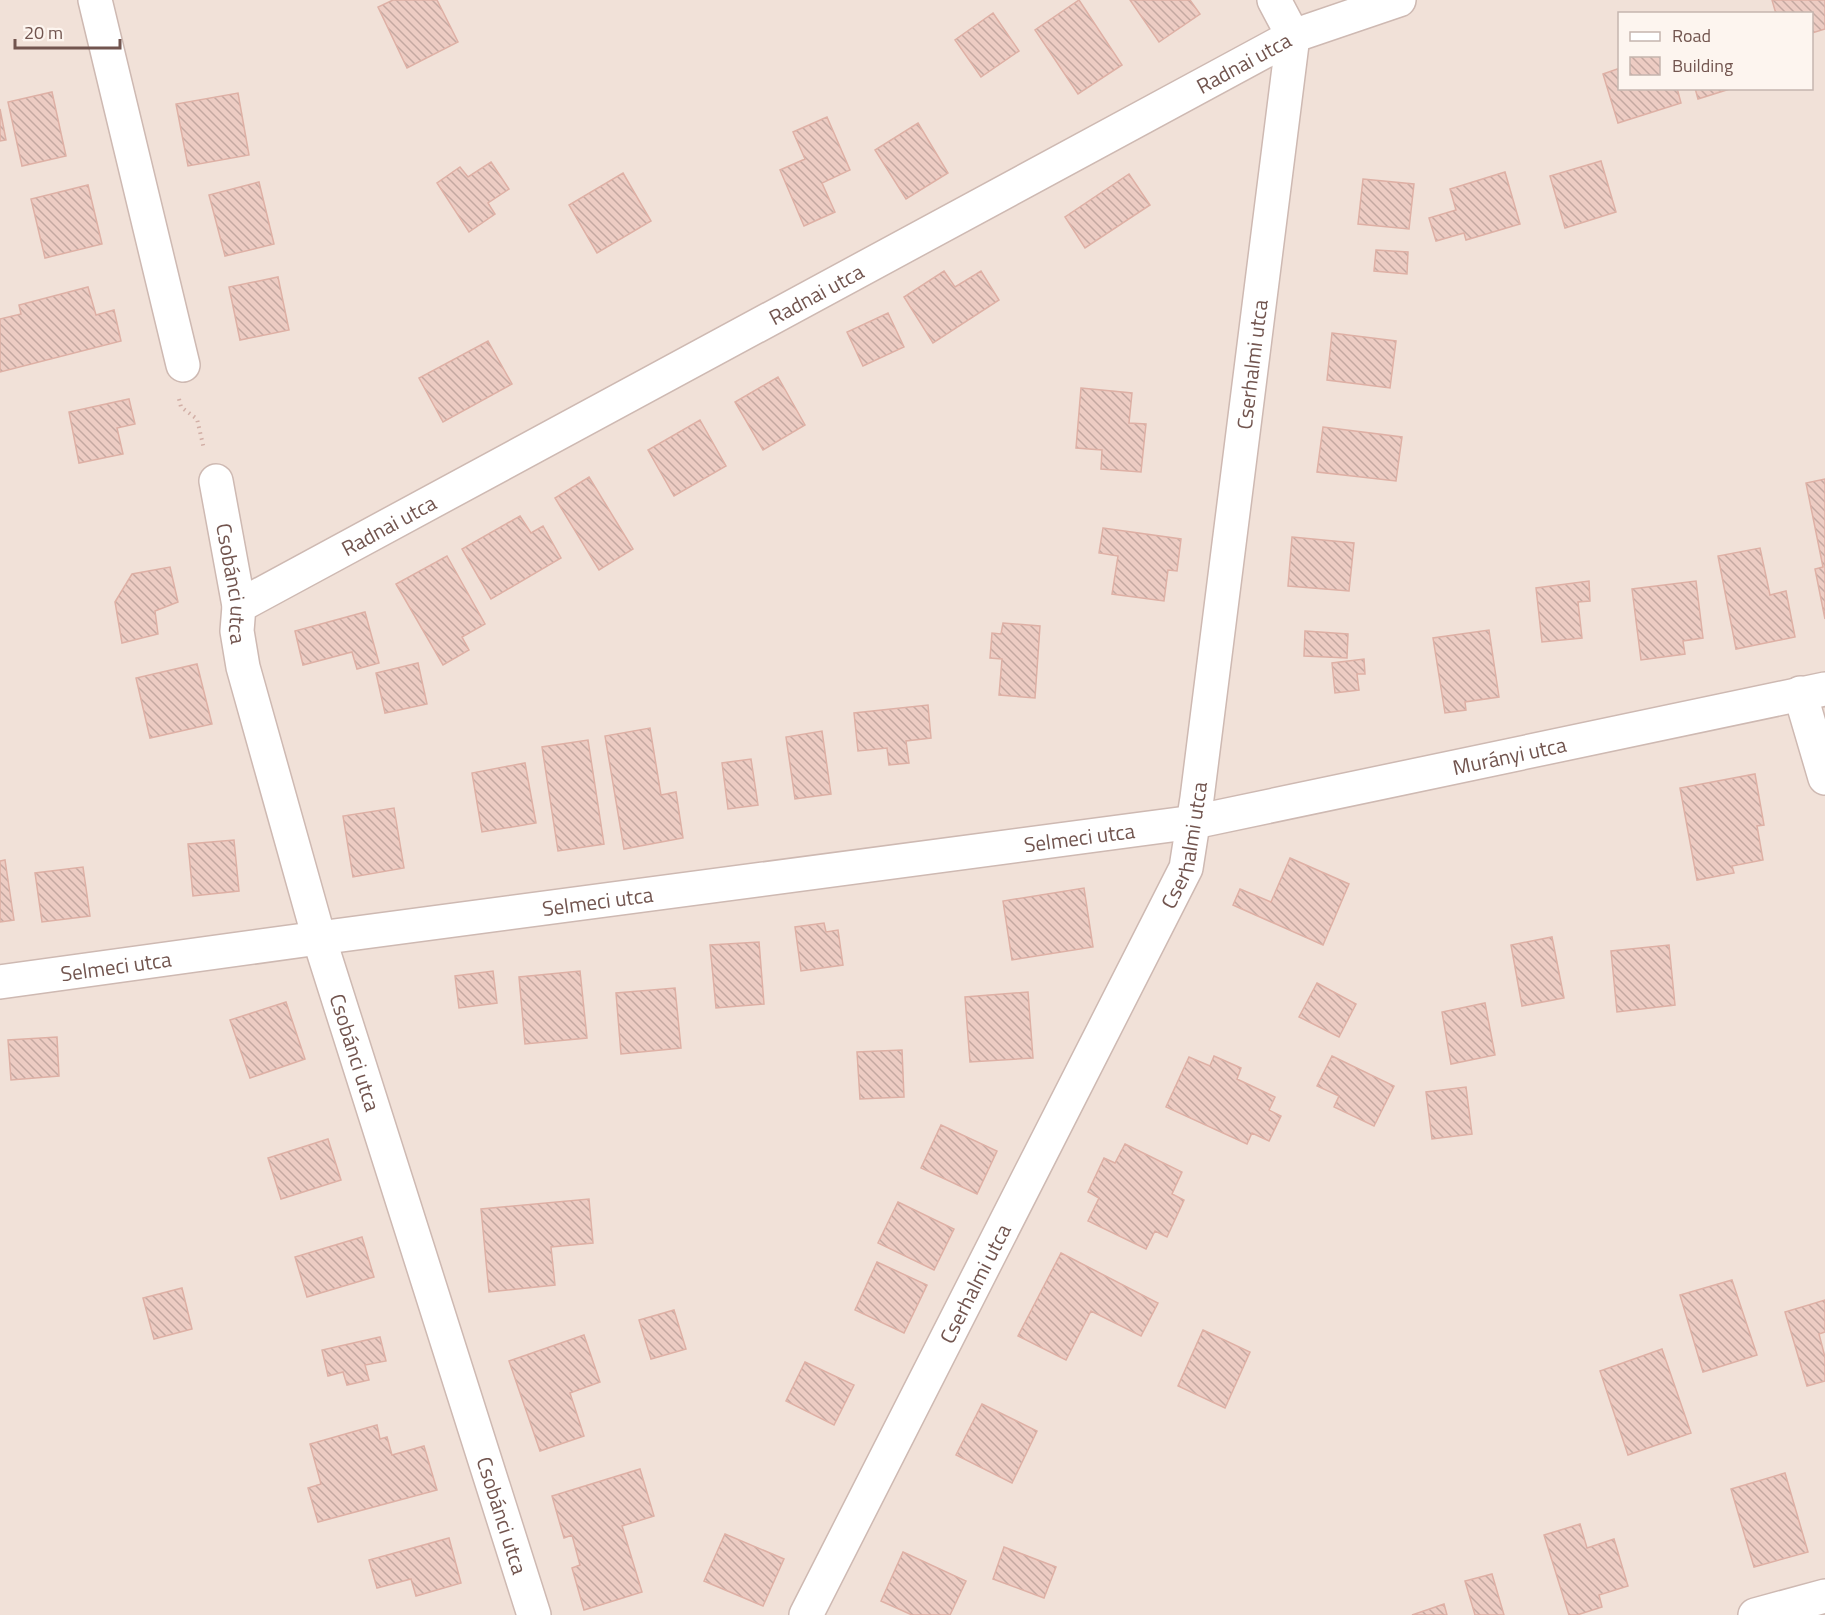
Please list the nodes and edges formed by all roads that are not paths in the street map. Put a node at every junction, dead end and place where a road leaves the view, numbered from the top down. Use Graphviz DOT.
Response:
graph roads {
  1 [pos="95,0"];
  2 [pos="1274,0"];
  3 [pos="1399,0"];
  4 [pos="1293,36"];
  5 [pos="183,365"];
  6 [pos="216,481"];
  7 [pos="239,606"];
  8 [pos="1813,691"];
  9 [pos="1825,778"];
  10 [pos="1194,822"];
  11 [pos="320,938"];
  12 [pos="0,982"];
  13 [pos="1825,1596"];
  14 [pos="534,1615"];
  15 [pos="806,1615"];
  16 [pos="1755,1615"];
  1 -- 5 [label="street"];
  2 -- 4 [label="street"];
  3 -- 4 [label="street, Radnai utca"];
  4 -- 7 [label="street, Radnai utca"];
  4 -- 10 [label="street, Cserhalmi utca"];
  6 -- 7 [label="street, Csobánci utca"];
  7 -- 11 [label="street, Csobánci utca"];
  8 -- 9 [label="street"];
  8 -- 10 [label="street, Murányi utca"];
  10 -- 11 [label="street, Selmeci utca"];
  10 -- 15 [label="street, Cserhalmi utca"];
  11 -- 12 [label="street, Selmeci utca"];
  11 -- 14 [label="street, Csobánci utca"];
  13 -- 16 [label="street"];
}
